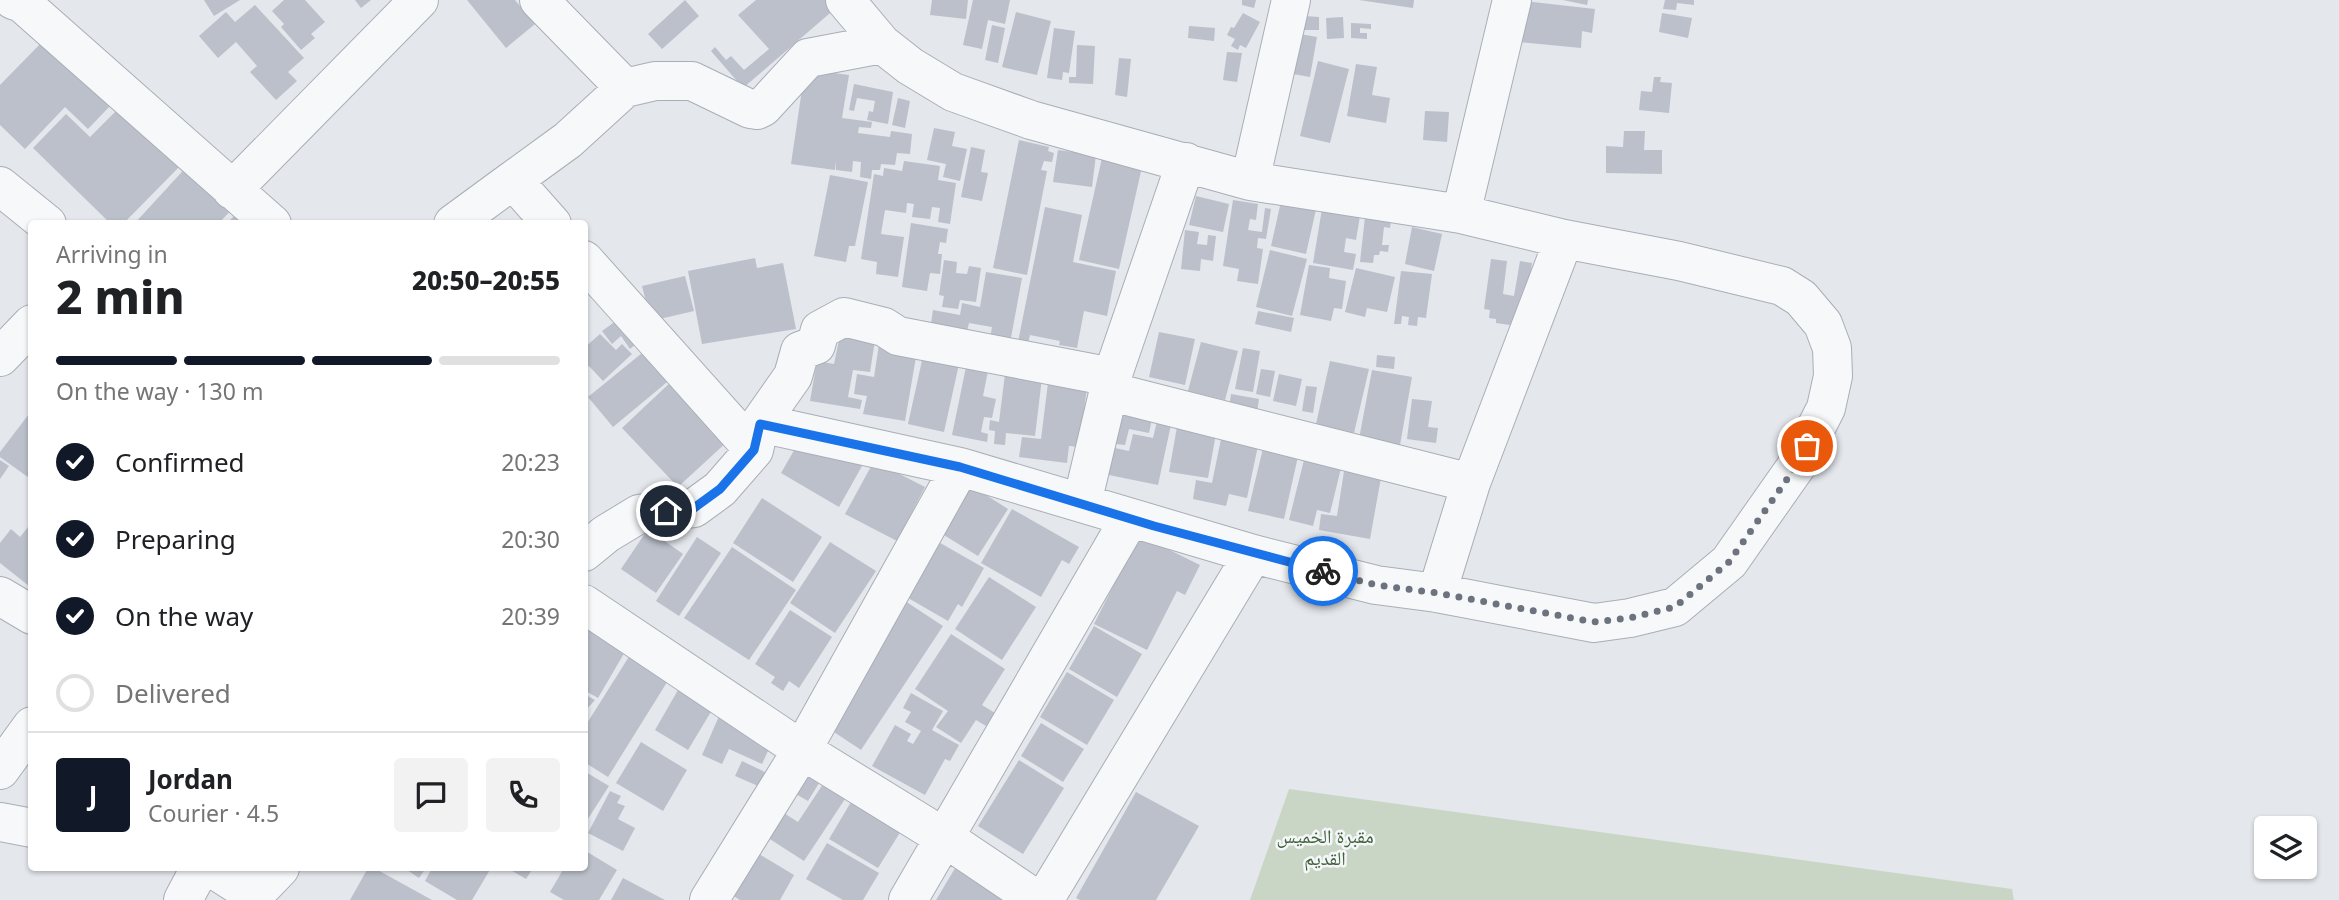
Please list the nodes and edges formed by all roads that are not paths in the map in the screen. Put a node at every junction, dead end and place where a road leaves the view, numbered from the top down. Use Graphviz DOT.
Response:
graph roads {
  1 [pos="419,0"];
  2 [pos="539,0"];
  3 [pos="845,0"];
  4 [pos="1291,0"];
  5 [pos="1512,0"];
  6 [pos="15,6"];
  7 [pos="882,44"];
  8 [pos="625,88"];
  9 [pos="1186,162"];
  10 [pos="513,180"];
  11 [pos="1250,181"];
  12 [pos="0,186"];
  13 [pos="232,190"];
  14 [pos="1461,214"];
  15 [pos="42,220"];
  16 [pos="267,220"];
  17 [pos="458,220"];
  18 [pos="548,220"];
  19 [pos="1564,239"];
  20 [pos="588,264"];
  21 [pos="1110,384"];
  22 [pos="757,437"];
  23 [pos="960,467"];
  24 [pos="1471,482"];
  25 [pos="1082,503"];
  26 [pos="1130,518"];
  27 [pos="592,533"];
  28 [pos="1253,554"];
  29 [pos="1437,593"];
  30 [pos="0,596"];
  31 [pos="588,607"];
  32 [pos="28,613"];
  33 [pos="28,732"];
  34 [pos="802,750"];
  35 [pos="0,770"];
  36 [pos="0,822"];
  37 [pos="28,827"];
  38 [pos="945,838"];
  39 [pos="198,871"];
  40 [pos="217,871"];
  41 [pos="278,871"];
  42 [pos="257,897"];
  43 [pos="183,900"];
  44 [pos="709,900"];
  45 [pos="908,900"];
  46 [pos="1037,900"];
  47 [pos="1044,900"];
  1 -- 13 [label="street"];
  2 -- 8 [label="street"];
  3 -- 7 [label="street"];
  4 -- 11 [label="street"];
  5 -- 14 [label="street"];
  6 -- 13 [label="street"];
  7 -- 8 [label="street"];
  7 -- 9 [label="street"];
  8 -- 10 [label="street"];
  9 -- 11 [label="street"];
  9 -- 21 [label="street"];
  10 -- 17 [label="street"];
  10 -- 18 [label="street"];
  11 -- 14 [label="street"];
  12 -- 15 [label="street"];
  13 -- 16 [label="street"];
  14 -- 19 [label="street"];
  19 -- 24 [label="street"];
  19 -- 29 [label="street"];
  20 -- 22 [label="street"];
  21 -- 22 [label="street"];
  21 -- 24 [label="street"];
  21 -- 25 [label="street"];
  22 -- 23 [label="street"];
  22 -- 27 [label="street"];
  23 -- 25 [label="street"];
  23 -- 34 [label="street"];
  24 -- 29 [label="street"];
  25 -- 26 [label="street"];
  26 -- 28 [label="street"];
  26 -- 38 [label="street"];
  28 -- 29 [label="street"];
  28 -- 47 [label="street"];
  30 -- 32 [label="street"];
  31 -- 34 [label="street"];
  33 -- 35 [label="street"];
  34 -- 38 [label="street"];
  34 -- 44 [label="street"];
  36 -- 37 [label="street"];
  38 -- 45 [label="street"];
  38 -- 46 [label="street"];
  39 -- 43 [label="street"];
  40 -- 42 [label="street"];
  41 -- 42 [label="street"];
}
